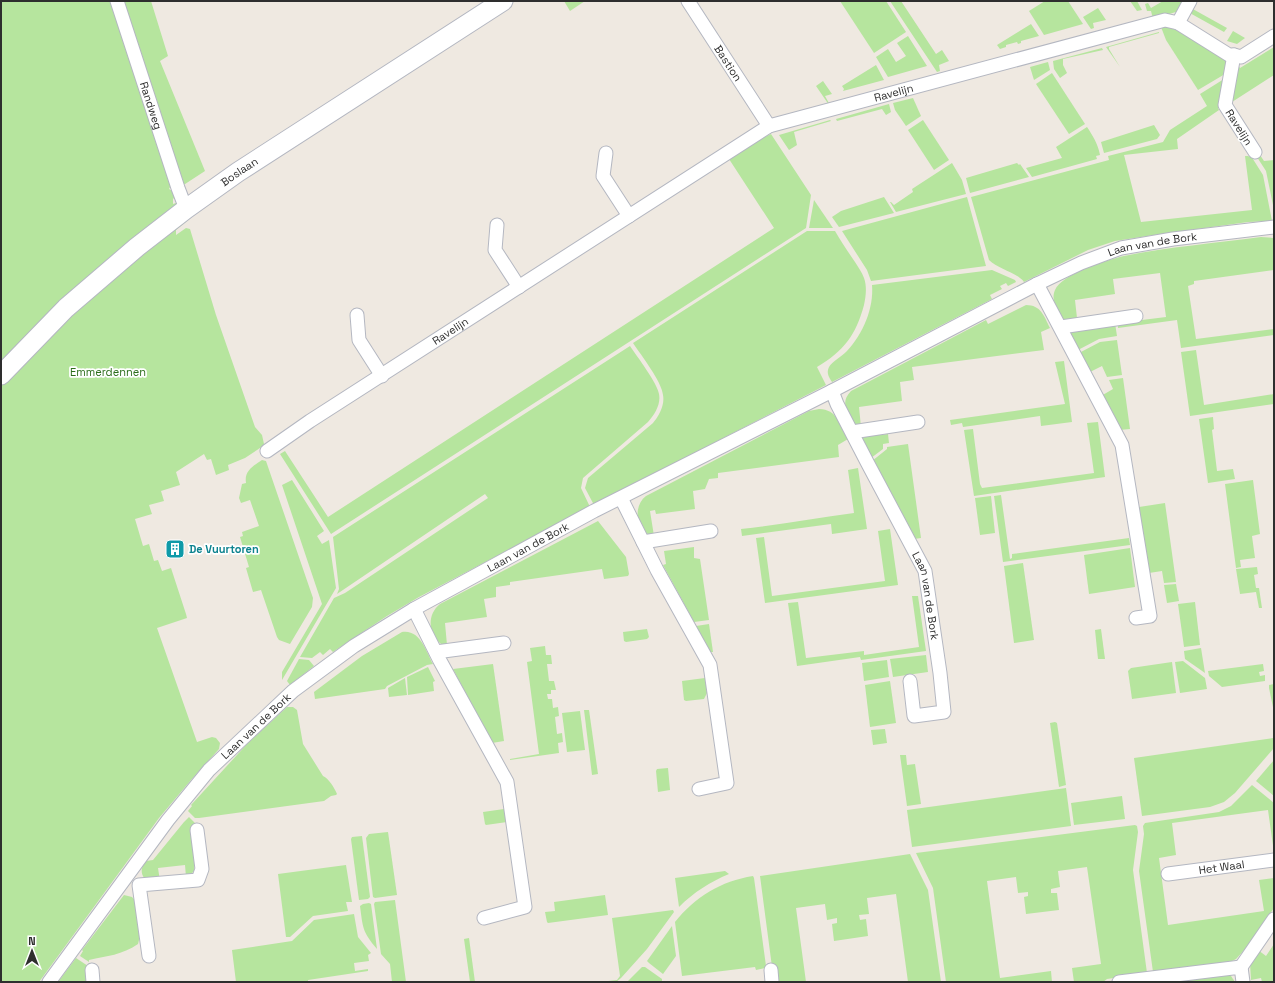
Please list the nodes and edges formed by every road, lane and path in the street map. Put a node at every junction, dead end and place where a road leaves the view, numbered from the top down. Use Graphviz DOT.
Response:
graph roads {
  1 [pos="117,1"];
  2 [pos="503,1"];
  3 [pos="688,1"];
  4 [pos="1190,1"];
  5 [pos="1178,23"];
  6 [pos="1274,36"];
  7 [pos="1234,55"];
  8 [pos="769,126"];
  9 [pos="1254,152"];
  10 [pos="606,153"];
  11 [pos="186,209"];
  12 [pos="629,216"];
  13 [pos="497,225"];
  14 [pos="1274,227"];
  15 [pos="1037,284"];
  16 [pos="519,287"];
  17 [pos="357,315"];
  18 [pos="1136,316"];
  19 [pos="1061,327"];
  20 [pos="1,375"];
  21 [pos="382,376"];
  22 [pos="832,391"];
  23 [pos="918,422"];
  24 [pos="852,432"];
  25 [pos="267,451"];
  26 [pos="622,498"];
  27 [pos="711,531"];
  28 [pos="643,542"];
  29 [pos="414,609"];
  30 [pos="1136,618"];
  31 [pos="504,643"];
  32 [pos="436,652"];
  33 [pos="910,681"];
  34 [pos="700,789"];
  35 [pos="197,830"];
  36 [pos="1274,860"];
  37 [pos="1168,874"];
  38 [pos="127,875"];
  39 [pos="140,885"];
  40 [pos="484,918"];
  41 [pos="1274,919"];
  42 [pos="149,956"];
  43 [pos="1240,967"];
  44 [pos="49,982"];
  45 [pos="1119,982"];
  46 [pos="1243,982"];
  1 -- 11 [label="street, Randweg"];
  2 -- 11 [label="main road, Boslaan"];
  3 -- 8 [label="street, Bastion"];
  4 -- 5 [label="street"];
  5 -- 7 [label="street, Ravelijn"];
  5 -- 8 [label="street, Ravelijn"];
  6 -- 7 [label="street"];
  7 -- 9 [label="street, Ravelijn"];
  8 -- 12 [label="street, Ravelijn"];
  10 -- 12 [label="street"];
  11 -- 20 [label="main road, Boslaan"];
  12 -- 16 [label="street, Ravelijn"];
  13 -- 16 [label="street"];
  14 -- 15 [label="street, Laan van de Bork"];
  15 -- 19 [label="street"];
  15 -- 22 [label="street, Laan van de Bork"];
  16 -- 21 [label="street, Ravelijn"];
  17 -- 21 [label="street"];
  18 -- 19 [label="street"];
  19 -- 30 [label="street"];
  21 -- 25 [label="street, Ravelijn"];
  22 -- 24 [label="street, Laan van de Bork"];
  22 -- 26 [label="street, Laan van de Bork"];
  23 -- 24 [label="street"];
  24 -- 33 [label="street, Laan van de Bork"];
  26 -- 28 [label="street"];
  26 -- 29 [label="street, Laan van de Bork"];
  27 -- 28 [label="street"];
  28 -- 34 [label="street"];
  29 -- 32 [label="street"];
  29 -- 38 [label="street, Laan van de Bork"];
  31 -- 32 [label="street"];
  32 -- 40 [label="street"];
  35 -- 39 [label="street"];
  36 -- 37 [label="street, Het Waal"];
  38 -- 39 [label="street"];
  38 -- 44 [label="street, Laan van de Bork"];
  39 -- 42 [label="street"];
  41 -- 43 [label="street"];
  43 -- 45 [label="street"];
  43 -- 46 [label="street"];
}
